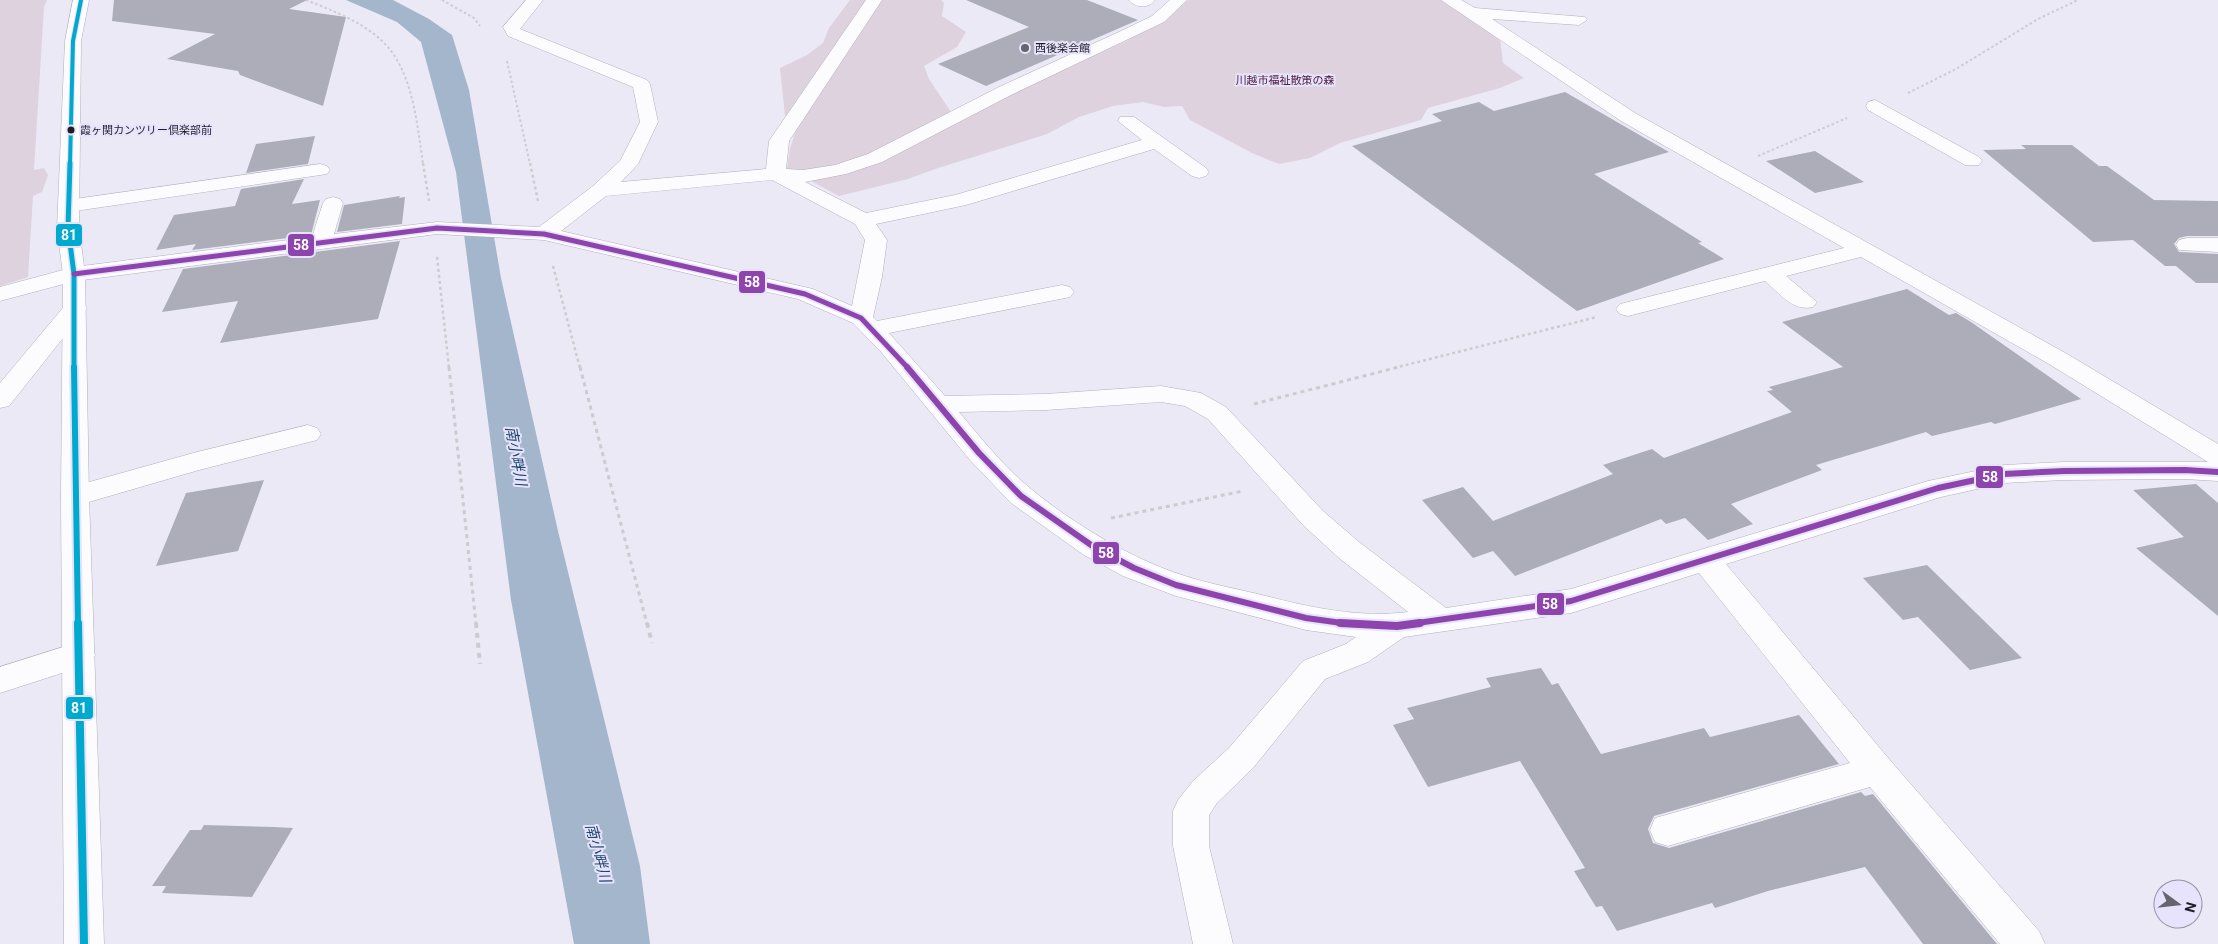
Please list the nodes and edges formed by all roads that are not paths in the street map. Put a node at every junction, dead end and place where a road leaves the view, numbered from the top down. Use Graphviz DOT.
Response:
graph roads {
  1 [pos="81,0"];
  2 [pos="535,0"];
  3 [pos="874,0"];
  4 [pos="1137,0"];
  5 [pos="1147,0"];
  6 [pos="1178,0"];
  7 [pos="1450,0"];
  8 [pos="1472,13"];
  9 [pos="1579,20"];
  10 [pos="1875,106"];
  11 [pos="1127,121"];
  12 [pos="1157,142"];
  13 [pos="1972,161"];
  14 [pos="320,170"];
  15 [pos="1198,172"];
  16 [pos="775,174"];
  17 [pos="600,190"];
  18 [pos="333,203"];
  19 [pos="68,206"];
  20 [pos="863,220"];
  21 [pos="543,234"];
  22 [pos="321,242"];
  23 [pos="2187,244"];
  24 [pos="2218,245"];
  25 [pos="1862,250"];
  26 [pos="1768,273"];
  27 [pos="74,274"];
  28 [pos="1062,292"];
  29 [pos="0,294"];
  30 [pos="1805,302"];
  31 [pos="75,308"];
  32 [pos="1628,309"];
  33 [pos="866,324"];
  34 [pos="0,400"];
  35 [pos="940,404"];
  36 [pos="308,434"];
  37 [pos="2218,456"];
  38 [pos="2218,472"];
  39 [pos="75,496"];
  40 [pos="1706,560"];
  41 [pos="1441,621"];
  42 [pos="1397,626"];
  43 [pos="79,655"];
  44 [pos="0,680"];
  45 [pos="1877,770"];
  46 [pos="1668,830"];
  47 [pos="82,942"];
  48 [pos="1213,944"];
  49 [pos="2025,944"];
  1 -- 19 [label="street"];
  2 -- 17 [label="street"];
  3 -- 16 [label="street"];
  4 -- 5 [label="street"];
  6 -- 16 [label="street"];
  7 -- 8 [label="street"];
  8 -- 9 [label="street"];
  8 -- 25 [label="street"];
  10 -- 13 [label="street"];
  11 -- 12 [label="street"];
  12 -- 15 [label="street"];
  12 -- 20 [label="street"];
  14 -- 19 [label="street"];
  16 -- 17 [label="street"];
  16 -- 20 [label="street"];
  17 -- 21 [label="street"];
  18 -- 22 [label="street"];
  19 -- 27 [label="street"];
  20 -- 33 [label="street"];
  21 -- 22 [label="street"];
  21 -- 33 [label="street"];
  22 -- 27 [label="street"];
  23 -- 24 [label="street"];
  25 -- 26 [label="street"];
  25 -- 37 [label="street"];
  26 -- 30 [label="street"];
  26 -- 32 [label="street"];
  27 -- 29 [label="street"];
  27 -- 31 [label="street"];
  28 -- 33 [label="street"];
  31 -- 34 [label="street"];
  31 -- 39 [label="street"];
  33 -- 35 [label="street"];
  35 -- 41 [label="street"];
  35 -- 42 [label="street"];
  36 -- 39 [label="street"];
  38 -- 40 [label="street"];
  39 -- 43 [label="street"];
  40 -- 41 [label="street"];
  40 -- 45 [label="street"];
  41 -- 42 [label="street"];
  42 -- 48 [label="street"];
  43 -- 44 [label="street"];
  43 -- 47 [label="street"];
  45 -- 46 [label="street"];
  45 -- 49 [label="street"];
}
